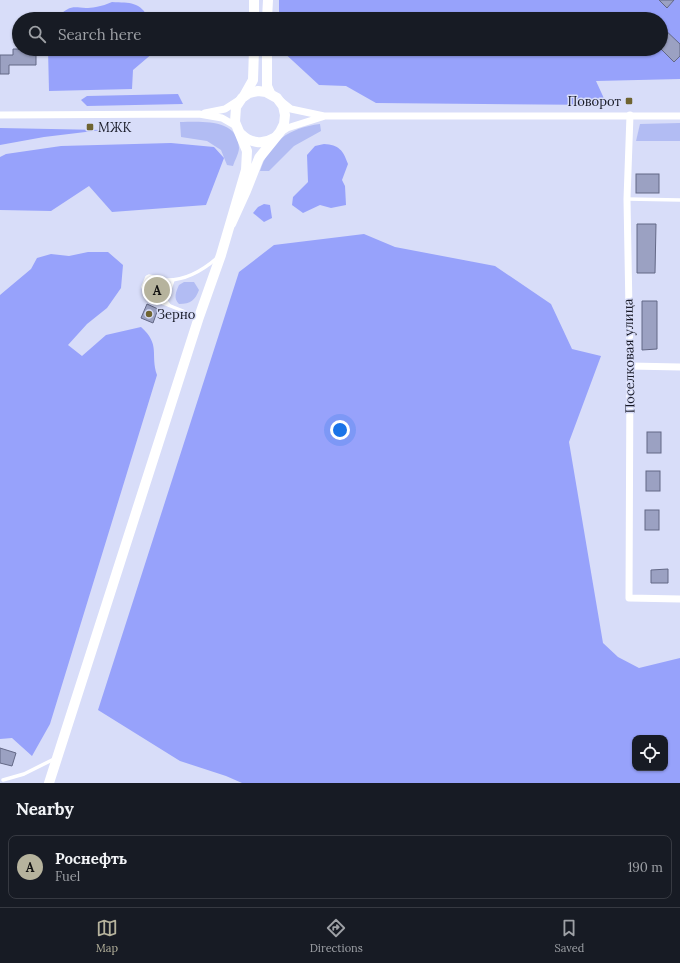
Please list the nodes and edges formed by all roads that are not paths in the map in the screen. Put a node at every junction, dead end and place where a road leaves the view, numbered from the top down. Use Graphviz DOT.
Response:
graph roads {
  1 [pos="254,0"];
  2 [pos="268,0"];
  3 [pos="254,12"];
  4 [pos="268,12"];
  5 [pos="254,56"];
  6 [pos="267,56"];
  7 [pos="274,96"];
  8 [pos="242,98"];
  9 [pos="199,114"];
  10 [pos="0,115"];
  11 [pos="630,115"];
  12 [pos="324,116"];
  13 [pos="680,116"];
  14 [pos="236,126"];
  15 [pos="277,135"];
  16 [pos="627,199"];
  17 [pos="680,200"];
  18 [pos="231,224"];
  19 [pos="221,255"];
  20 [pos="173,280"];
  21 [pos="159,296"];
  22 [pos="153,299"];
  23 [pos="158,301"];
  24 [pos="163,303"];
  25 [pos="170,306"];
  26 [pos="199,317"];
  27 [pos="630,366"];
  28 [pos="680,367"];
  29 [pos="680,599"];
  30 [pos="57,757"];
  31 [pos="3,780"];
  32 [pos="49,783"];
  1 -- 3 [label="main road"];
  2 -- 4 [label="main road"];
  5 -- 8 [label="main road"];
  6 -- 7 [label="main road"];
  7 -- 8 [label="main road"];
  7 -- 12 [label="street"];
  7 -- 15 [label="main road"];
  8 -- 9 [label="street"];
  8 -- 14 [label="main road"];
  9 -- 10 [label="street"];
  9 -- 14 [label="street"];
  11 -- 12 [label="street"];
  11 -- 13 [label="street"];
  11 -- 16 [label="street, Поселковая улица"];
  12 -- 15 [label="street"];
  14 -- 15 [label="main road"];
  14 -- 18 [label="main road"];
  15 -- 18 [label="main road"];
  16 -- 17 [label="lane"];
  16 -- 27 [label="street, Поселковая улица"];
  18 -- 19 [label="main road"];
  19 -- 20 [label="lane"];
  19 -- 26 [label="main road"];
  20 -- 22 [label="lane"];
  20 -- 25 [label="lane"];
  21 -- 24 [label="lane"];
  22 -- 23 [label="lane"];
  22 -- 23 [label="lane"];
  23 -- 24 [label="lane"];
  24 -- 25 [label="lane"];
  25 -- 26 [label="lane"];
  26 -- 30 [label="main road"];
  27 -- 28 [label="street"];
  27 -- 29 [label="street, Поселковая улица"];
  30 -- 31 [label="lane"];
  30 -- 32 [label="main road"];
}
